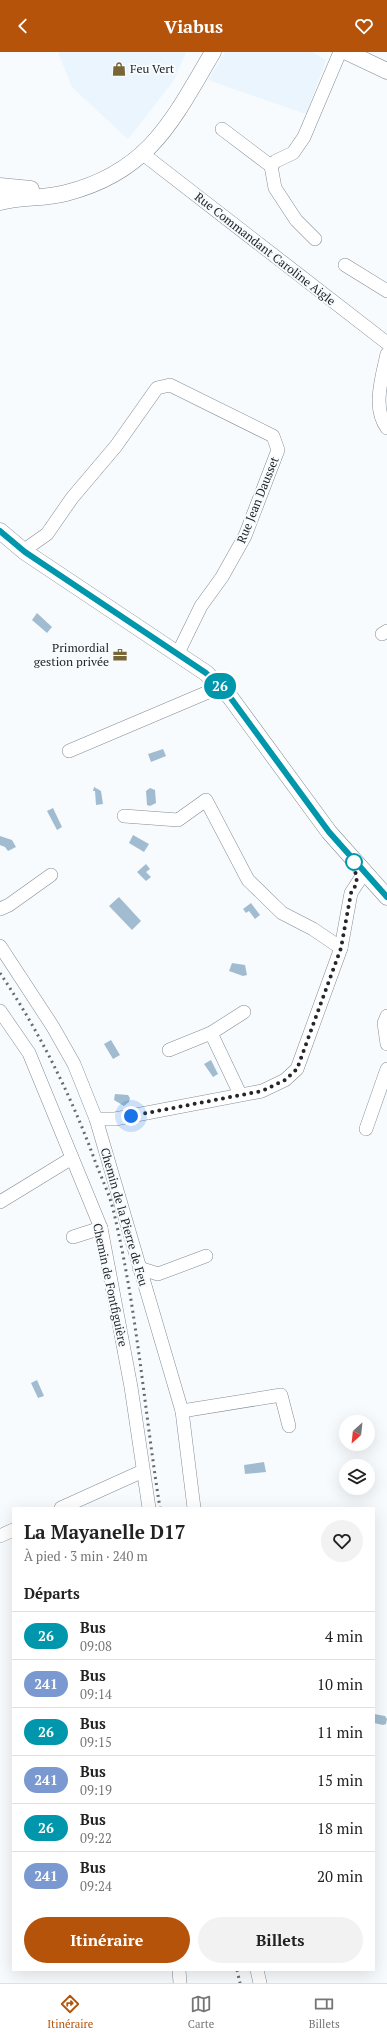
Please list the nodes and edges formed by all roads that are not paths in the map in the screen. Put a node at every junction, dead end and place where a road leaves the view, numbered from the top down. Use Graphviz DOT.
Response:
graph roads {
  1 [pos="202,52"];
  2 [pos="213,52"];
  3 [pos="340,52"];
  4 [pos="347,52"];
  5 [pos="387,72"];
  6 [pos="222,129"];
  7 [pos="143,154"];
  8 [pos="271,166"];
  9 [pos="0,186"];
  10 [pos="0,202"];
  11 [pos="315,239"];
  12 [pos="345,265"];
  13 [pos="387,291"];
  14 [pos="387,344"];
  15 [pos="387,354"];
  16 [pos="387,428"];
  17 [pos="0,531"];
  18 [pos="25,552"];
  19 [pos="178,653"];
  20 [pos="220,687"];
  21 [pos="70,751"];
  22 [pos="124,816"];
  23 [pos="364,873"];
  24 [pos="51,875"];
  25 [pos="387,897"];
  26 [pos="0,909"];
  27 [pos="0,946"];
  28 [pos="341,948"];
  29 [pos="0,1011"];
  30 [pos="244,1012"];
  31 [pos="387,1016"];
  32 [pos="211,1033"];
  33 [pos="387,1044"];
  34 [pos="169,1050"];
  35 [pos="387,1069"];
  36 [pos="240,1094"];
  37 [pos="96,1119"];
  38 [pos="366,1129"];
  39 [pos="72,1158"];
  40 [pos="0,1202"];
  41 [pos="101,1228"];
  42 [pos="73,1237"];
  43 [pos="206,1256"];
  44 [pos="139,1268"];
  45 [pos="182,1411"];
  46 [pos="289,1426"];
  47 [pos="143,1471"];
  48 [pos="63,1507"];
  49 [pos="149,1507"];
  50 [pos="194,1507"];
  51 [pos="12,1530"];
  52 [pos="0,1536"];
  53 [pos="180,1971"];
  54 [pos="257,1971"];
  55 [pos="180,1983"];
  56 [pos="260,1983"];
  1 -- 9 [label="street"];
  2 -- 7 [label="street"];
  3 -- 8 [label="street"];
  4 -- 5 [label="street"];
  6 -- 8 [label="street"];
  7 -- 10 [label="street"];
  7 -- 14 [label="street, Rue Commandant Caroline Aigle"];
  8 -- 11 [label="street"];
  12 -- 13 [label="street"];
  15 -- 16 [label="street"];
  17 -- 18 [label="street"];
  18 -- 19 [label="street"];
  18 -- 19 [label="street, Rue Jean Dausset"];
  19 -- 20 [label="street"];
  20 -- 21 [label="street"];
  20 -- 23 [label="street"];
  22 -- 28 [label="street"];
  23 -- 25 [label="street"];
  23 -- 28 [label="street"];
  24 -- 26 [label="street"];
  27 -- 37 [label="street, Chemin de la Pierre de Feu"];
  28 -- 36 [label="street"];
  29 -- 39 [label="street, Chemin de Fontfiguière"];
  30 -- 32 [label="street"];
  31 -- 33 [label="street"];
  32 -- 34 [label="street"];
  32 -- 36 [label="street"];
  35 -- 38 [label="street"];
  36 -- 37 [label="street"];
  37 -- 44 [label="street, Chemin de la Pierre de Feu"];
  39 -- 40 [label="street"];
  39 -- 41 [label="street, Chemin de Fontfiguière"];
  41 -- 42 [label="street"];
  41 -- 47 [label="street, Chemin de Fontfiguière"];
  43 -- 44 [label="street"];
  44 -- 45 [label="street, Chemin de la Pierre de Feu"];
  45 -- 46 [label="street"];
  45 -- 50 [label="street, Chemin de la Pierre de Feu"];
  47 -- 48 [label="street"];
  47 -- 49 [label="street, Chemin de Fontfiguière"];
  51 -- 52 [label="street"];
  53 -- 55 [label="street"];
  54 -- 56 [label="street"];
}
